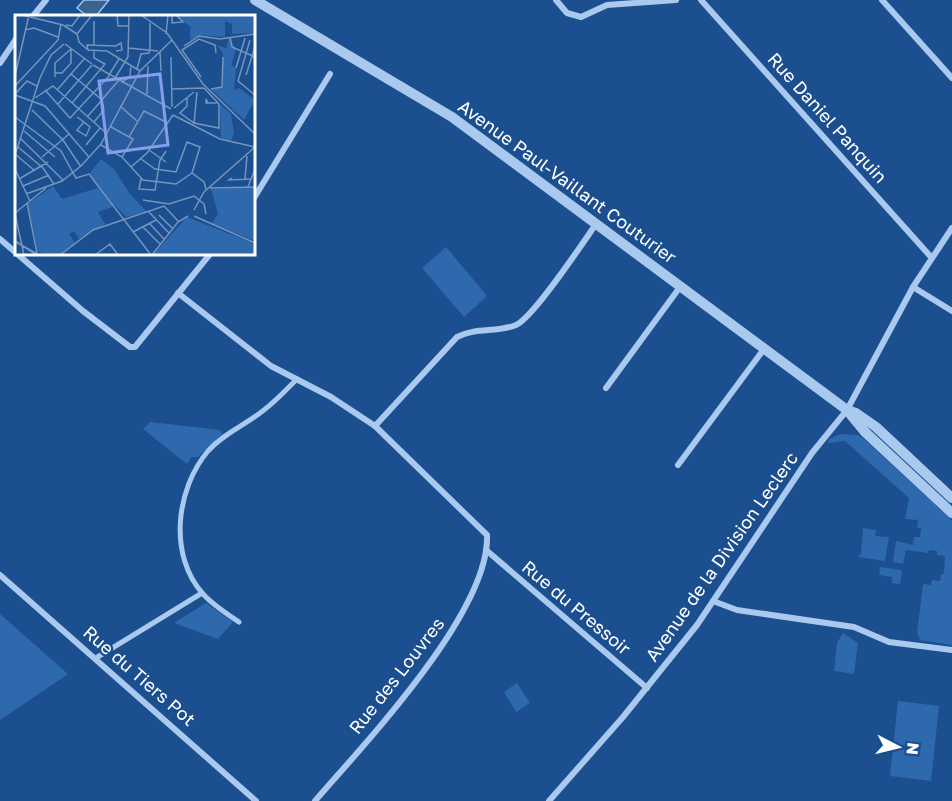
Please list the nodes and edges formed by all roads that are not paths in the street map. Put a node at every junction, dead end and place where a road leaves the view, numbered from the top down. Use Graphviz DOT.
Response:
graph roads {
  1 [pos="46,0"];
  2 [pos="556,0"];
  3 [pos="676,0"];
  4 [pos="701,0"];
  5 [pos="882,0"];
  6 [pos="263,2"];
  7 [pos="34,15"];
  8 [pos="15,40"];
  9 [pos="0,63"];
  10 [pos="330,74"];
  11 [pos="952,78"];
  12 [pos="255,196"];
  13 [pos="596,224"];
  14 [pos="952,228"];
  15 [pos="0,239"];
  16 [pos="15,252"];
  17 [pos="18,255"];
  18 [pos="209,255"];
  19 [pos="931,257"];
  20 [pos="680,286"];
  21 [pos="913,287"];
  22 [pos="178,293"];
  23 [pos="952,311"];
  24 [pos="764,349"];
  25 [pos="297,380"];
  26 [pos="606,388"];
  27 [pos="847,410"];
  28 [pos="375,426"];
  29 [pos="678,465"];
  30 [pos="952,498"];
  31 [pos="952,513"];
  32 [pos="486,550"];
  33 [pos="0,575"];
  34 [pos="202,593"];
  35 [pos="713,601"];
  36 [pos="239,622"];
  37 [pos="952,650"];
  38 [pos="96,658"];
  39 [pos="647,688"];
  40 [pos="256,801"];
  41 [pos="315,801"];
  42 [pos="549,801"];
  1 -- 7 [label="street"];
  2 -- 3 [label="street"];
  4 -- 19 [label="street, Rue Daniel Panquin"];
  5 -- 11 [label="street"];
  6 -- 13 [label="street, Avenue Paul-Vaillant Couturier"];
  8 -- 9 [label="street"];
  10 -- 12 [label="street"];
  13 -- 20 [label="street, Avenue Paul-Vaillant Couturier"];
  13 -- 28 [label="street"];
  14 -- 19 [label="street, Avenue de la Division Leclerc"];
  15 -- 16 [label="street"];
  17 -- 22 [label="street"];
  18 -- 22 [label="street"];
  19 -- 21 [label="street, Avenue de la Division Leclerc"];
  20 -- 24 [label="street, Avenue Paul-Vaillant Couturier"];
  20 -- 26 [label="street"];
  21 -- 23 [label="street"];
  21 -- 27 [label="street, Avenue de la Division Leclerc"];
  22 -- 25 [label="street"];
  24 -- 27 [label="street, Avenue Paul-Vaillant Couturier"];
  24 -- 29 [label="street"];
  25 -- 28 [label="street"];
  25 -- 34 [label="street"];
  27 -- 30 [label="street"];
  27 -- 31 [label="street"];
  27 -- 35 [label="street, Avenue de la Division Leclerc"];
  28 -- 32 [label="street"];
  32 -- 39 [label="street, Rue du Pressoir"];
  32 -- 41 [label="street, Rue des Louvres"];
  33 -- 38 [label="street, Rue du Tiers Pot"];
  34 -- 36 [label="street"];
  34 -- 38 [label="street"];
  35 -- 37 [label="street"];
  35 -- 39 [label="street, Avenue de la Division Leclerc"];
  38 -- 40 [label="street, Rue du Tiers Pot"];
  39 -- 42 [label="street, Avenue de la Division Leclerc"];
}
